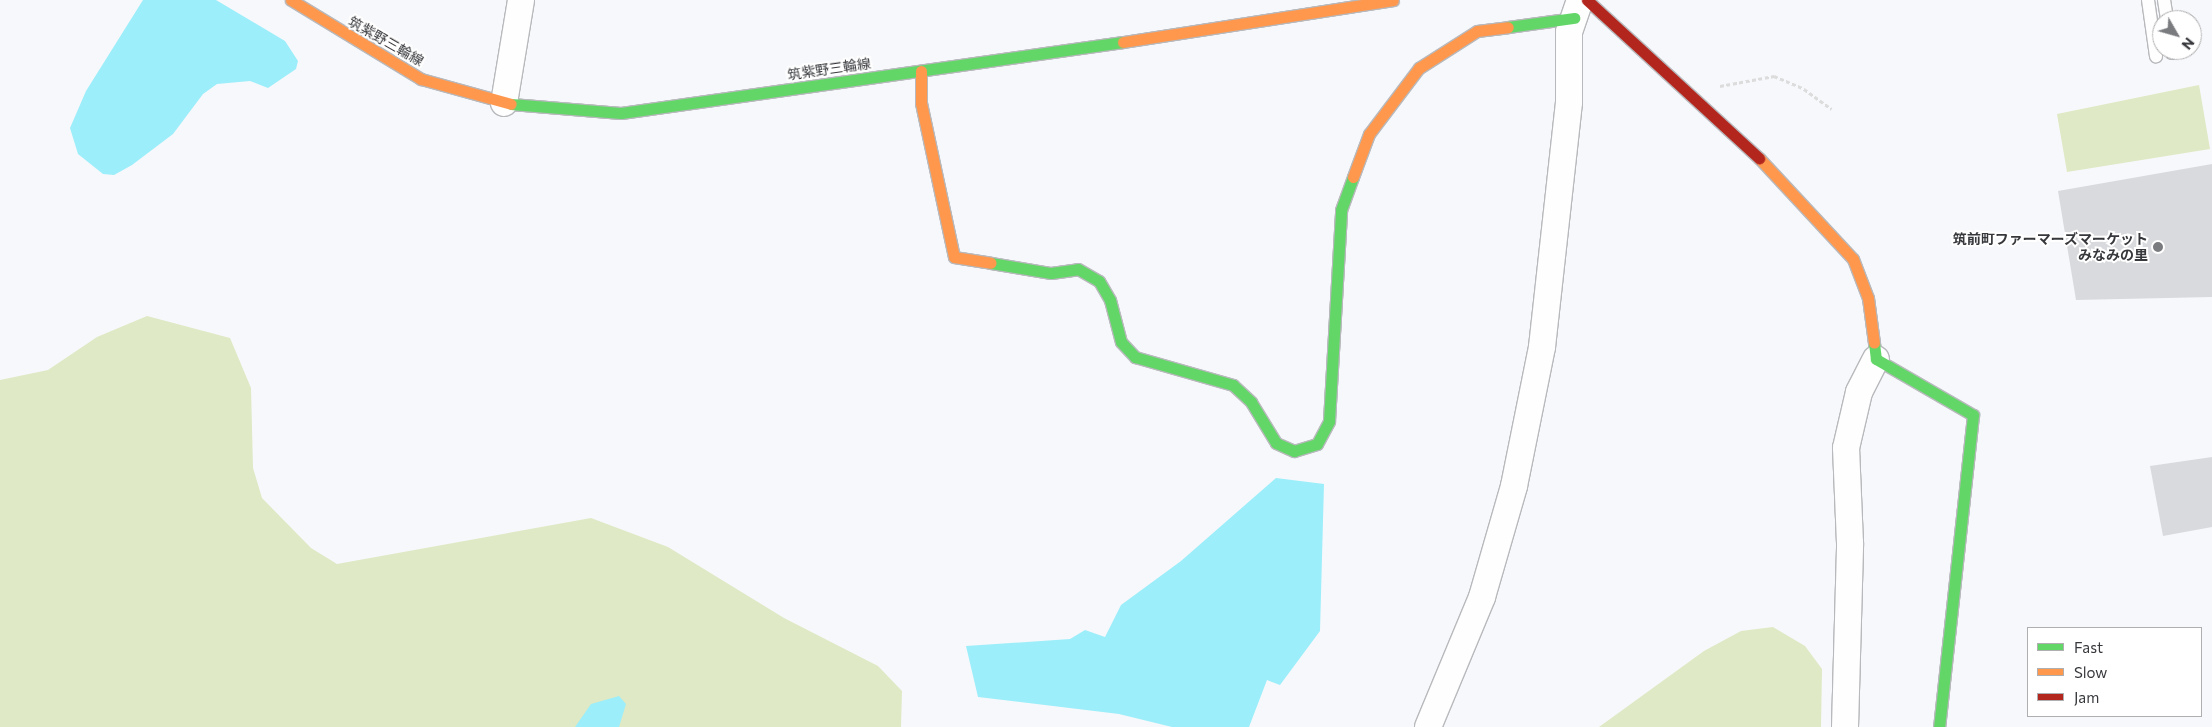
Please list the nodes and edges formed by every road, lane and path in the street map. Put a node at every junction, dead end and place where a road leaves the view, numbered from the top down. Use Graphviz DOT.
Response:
graph roads {
  1 [pos="291,0"];
  2 [pos="521,0"];
  3 [pos="1393,0"];
  4 [pos="2148,0"];
  5 [pos="1580,6"];
  6 [pos="2152,28"];
  7 [pos="921,71"];
  8 [pos="1695,100"];
  9 [pos="504,103"];
  10 [pos="1832,109"];
  11 [pos="1876,360"];
  12 [pos="1428,727"];
  13 [pos="1845,727"];
  14 [pos="1939,727"];
  1 -- 9 [label="street, 筑紫野三輪線"];
  2 -- 9 [label="street"];
  3 -- 7 [label="street, 筑紫野三輪線"];
  4 -- 6 [label="lane"];
  5 -- 7 [label="street"];
  5 -- 8 [label="street"];
  5 -- 12 [label="street"];
  7 -- 9 [label="street, 筑紫野三輪線"];
  8 -- 10 [label="path"];
  8 -- 11 [label="street"];
  11 -- 13 [label="street"];
  11 -- 14 [label="street"];
}
